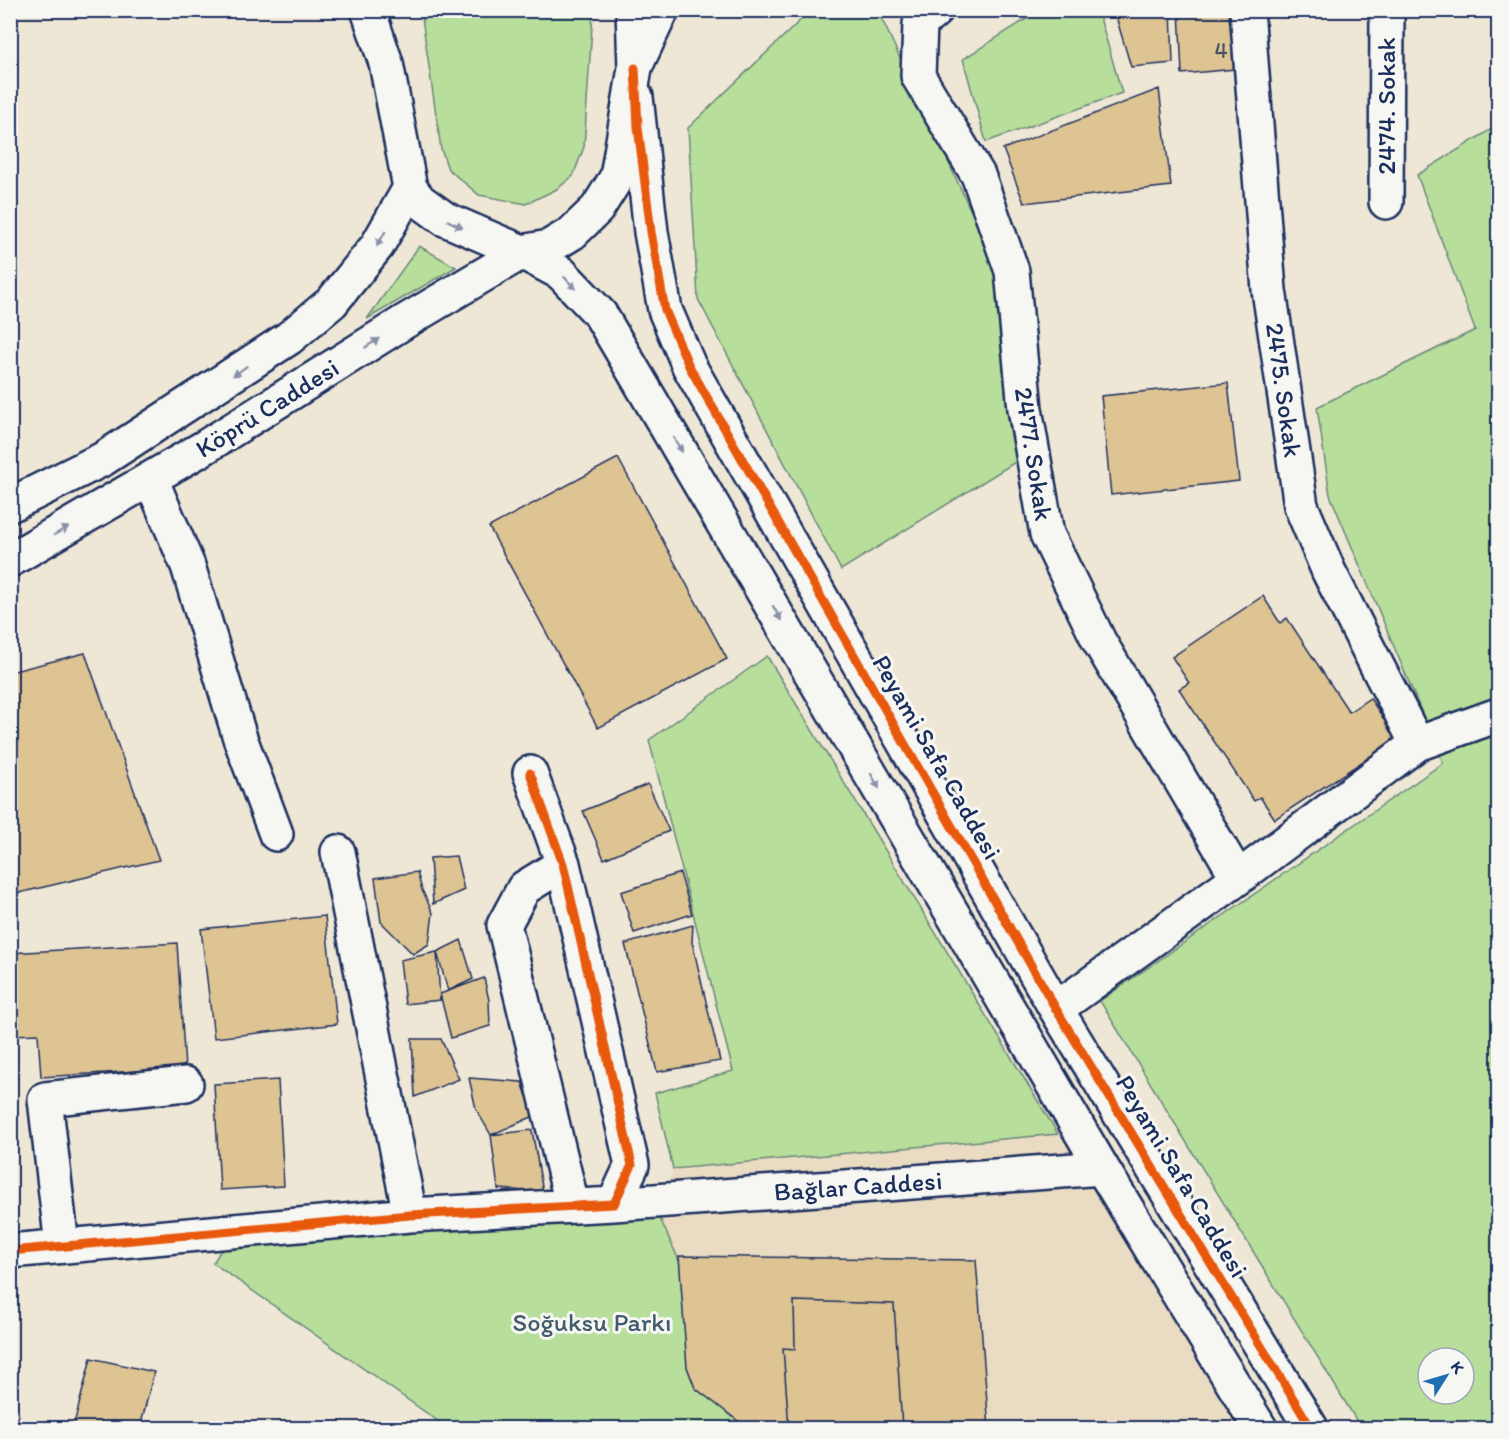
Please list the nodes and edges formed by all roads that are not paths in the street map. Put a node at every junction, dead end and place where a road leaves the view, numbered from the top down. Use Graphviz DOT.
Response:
graph roads {
  1 [pos="368,10"];
  2 [pos="633,10"];
  3 [pos="663,10"];
  4 [pos="936,10"];
  5 [pos="1247,10"];
  6 [pos="1387,10"];
  7 [pos="634,68"];
  8 [pos="410,188"];
  9 [pos="1386,202"];
  10 [pos="522,252"];
  11 [pos="151,479"];
  12 [pos="10,505"];
  13 [pos="10,560"];
  14 [pos="1498,715"];
  15 [pos="1417,744"];
  16 [pos="530,773"];
  17 [pos="276,834"];
  18 [pos="338,852"];
  19 [pos="563,864"];
  20 [pos="1238,878"];
  21 [pos="1056,1009"];
  22 [pos="186,1084"];
  23 [pos="1102,1168"];
  24 [pos="572,1204"];
  25 [pos="614,1204"];
  26 [pos="410,1215"];
  27 [pos="62,1246"];
  28 [pos="10,1251"];
  29 [pos="1260,1428"];
  30 [pos="1311,1428"];
  1 -- 8 [label="street"];
  2 -- 7 [label="street"];
  3 -- 7 [label="street"];
  4 -- 20 [label="street, 2477. Sokak"];
  5 -- 15 [label="street, 2475. Sokak"];
  6 -- 9 [label="street, 2474. Sokak"];
  7 -- 10 [label="street, Köprü Caddesi"];
  7 -- 21 [label="street, Peyami Safa Caddesi"];
  8 -- 10 [label="street, one-way"];
  8 -- 12 [label="street, Köprü Caddesi, one-way"];
  11 -- 10 [label="street, Köprü Caddesi, one-way"];
  10 -- 23 [label="street, one-way"];
  13 -- 11 [label="street, Köprü Caddesi, one-way"];
  11 -- 17 [label="street"];
  14 -- 15 [label="street"];
  15 -- 20 [label="street"];
  16 -- 19 [label="street"];
  18 -- 26 [label="street"];
  19 -- 24 [label="street"];
  19 -- 25 [label="street"];
  20 -- 21 [label="street"];
  21 -- 30 [label="street, Peyami Safa Caddesi"];
  22 -- 27 [label="street"];
  23 -- 25 [label="street, Bağlar Caddesi"];
  23 -- 29 [label="street"];
  24 -- 25 [label="street, Bağlar Caddesi"];
  24 -- 26 [label="street, Bağlar Caddesi"];
  26 -- 27 [label="street, Bağlar Caddesi"];
  27 -- 28 [label="street, Bağlar Caddesi"];
}
